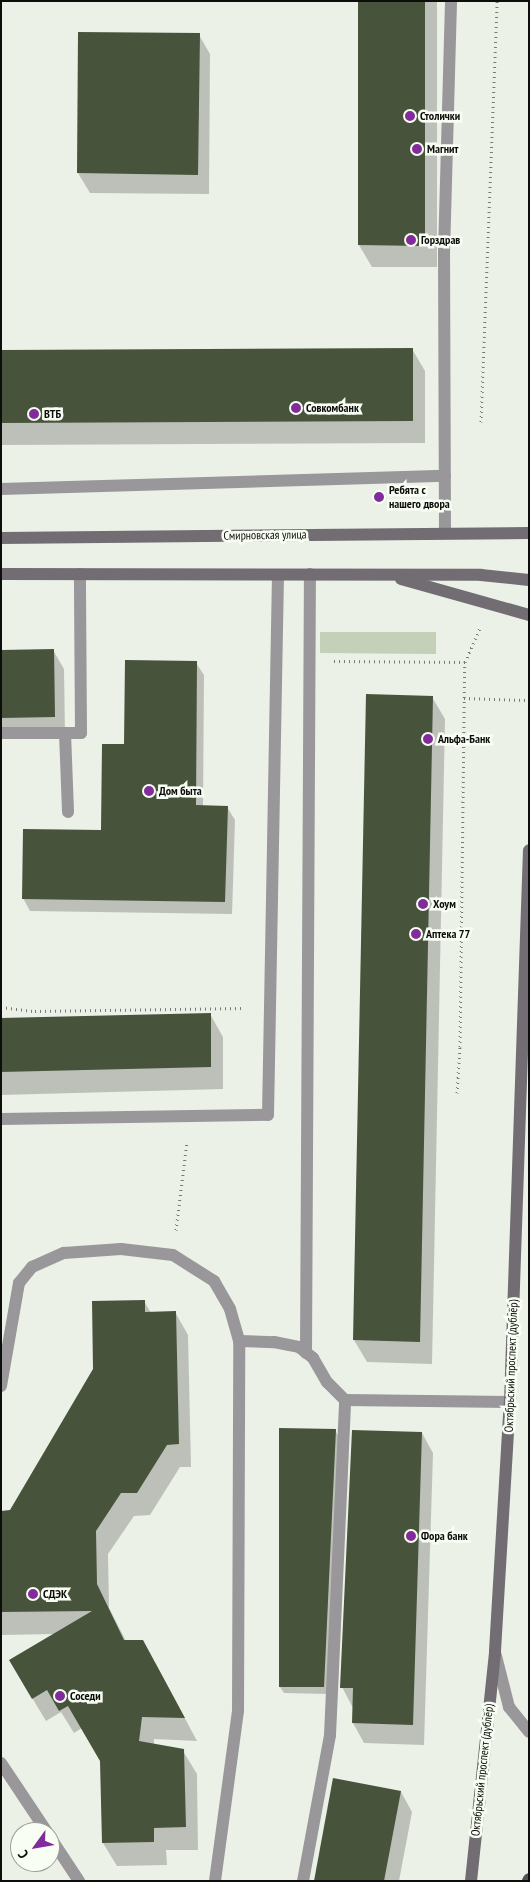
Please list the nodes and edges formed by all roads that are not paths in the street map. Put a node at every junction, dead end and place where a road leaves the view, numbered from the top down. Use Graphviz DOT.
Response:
graph roads {
  1 [pos="451,1"];
  2 [pos="445,476"];
  3 [pos="1,489"];
  4 [pos="445,533"];
  5 [pos="529,533"];
  6 [pos="1,538"];
  7 [pos="1,574"];
  8 [pos="80,574"];
  9 [pos="310,574"];
  10 [pos="384,574"];
  11 [pos="278,575"];
  12 [pos="529,580"];
  13 [pos="529,614"];
  14 [pos="1,733"];
  15 [pos="65,733"];
  16 [pos="68,812"];
  17 [pos="529,850"];
  18 [pos="1,1119"];
  19 [pos="239,1340"];
  20 [pos="306,1353"];
  21 [pos="1,1386"];
  22 [pos="345,1400"];
  23 [pos="510,1402"];
  24 [pos="495,1651"];
  25 [pos="529,1732"];
  26 [pos="1,1763"];
  27 [pos="40,1822"];
  28 [pos="60,1852"];
  29 [pos="79,1881"];
  30 [pos="215,1881"];
  31 [pos="303,1881"];
  32 [pos="471,1881"];
  1 -- 2 [label="street"];
  2 -- 3 [label="street"];
  2 -- 4 [label="street"];
  4 -- 5 [label="main road, Смирновская улица"];
  4 -- 6 [label="main road, Смирновская улица"];
  7 -- 8 [label="main road"];
  8 -- 11 [label="main road"];
  8 -- 15 [label="street"];
  9 -- 10 [label="main road"];
  9 -- 11 [label="main road"];
  9 -- 20 [label="street"];
  10 -- 12 [label="main road"];
  10 -- 13 [label="main road"];
  11 -- 18 [label="street"];
  14 -- 15 [label="street"];
  15 -- 16 [label="street"];
  17 -- 23 [label="main road, Октябрьский проспект (дублёр)"];
  19 -- 20 [label="street"];
  19 -- 21 [label="street"];
  19 -- 30 [label="street"];
  20 -- 22 [label="street"];
  22 -- 23 [label="street"];
  22 -- 31 [label="street"];
  23 -- 24 [label="main road, Октябрьский проспект (дублёр)"];
  24 -- 25 [label="street"];
  24 -- 32 [label="main road, Октябрьский проспект (дублёр)"];
  26 -- 27 [label="street"];
  28 -- 29 [label="street"];
}
